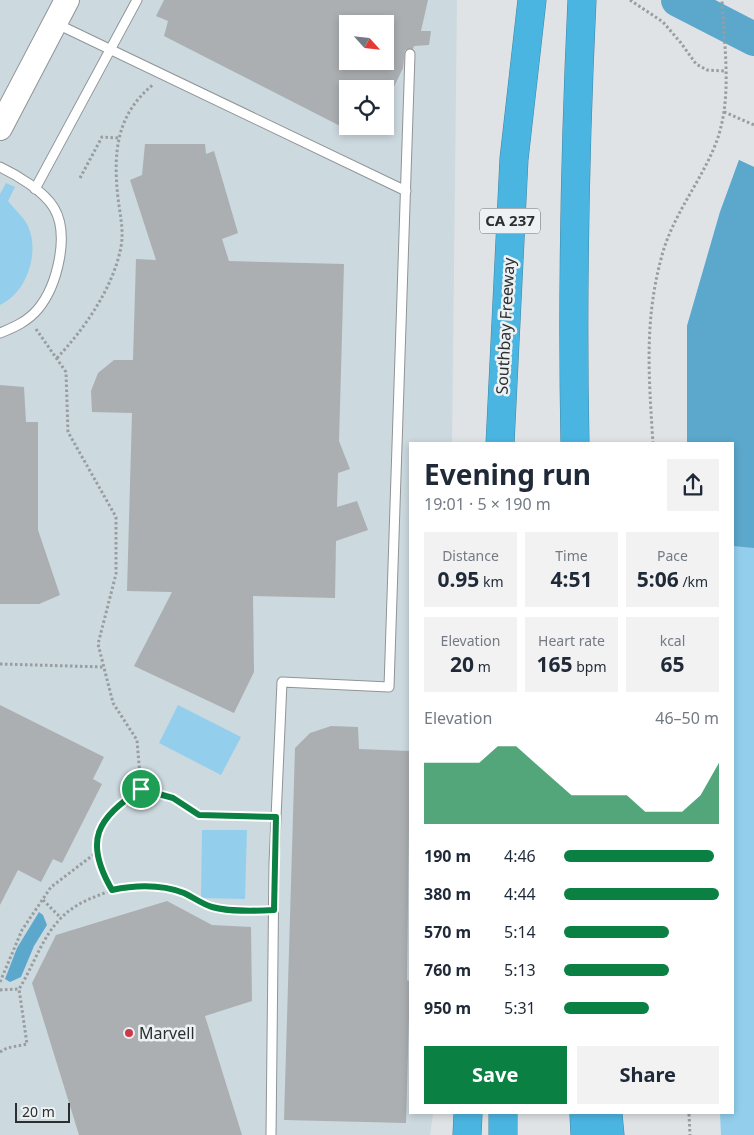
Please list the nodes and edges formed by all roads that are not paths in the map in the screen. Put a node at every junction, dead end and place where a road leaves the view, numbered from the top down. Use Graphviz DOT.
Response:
graph roads {
  1 [pos="67,0"];
  2 [pos="137,0"];
  3 [pos="532,0"];
  4 [pos="582,0"];
  5 [pos="55,22"];
  6 [pos="111,51"];
  7 [pos="410,54"];
  8 [pos="0,128"];
  9 [pos="0,166"];
  10 [pos="35,189"];
  11 [pos="406,191"];
  12 [pos="0,333"];
  13 [pos="500,442"];
  14 [pos="574,442"];
  15 [pos="468,1114"];
  16 [pos="503,1114"];
  17 [pos="584,1114"];
  18 [pos="608,1114"];
  19 [pos="271,1135"];
  20 [pos="467,1135"];
  21 [pos="503,1135"];
  22 [pos="585,1135"];
  23 [pos="610,1135"];
  1 -- 5 [label="street"];
  2 -- 6 [label="lane"];
  3 -- 13 [label="highway, Southbay Freeway / CA 237"];
  4 -- 14 [label="highway"];
  5 -- 6 [label="lane"];
  5 -- 8 [label="street"];
  6 -- 10 [label="lane"];
  6 -- 11 [label="lane"];
  7 -- 11 [label="lane"];
  9 -- 10 [label="lane"];
  10 -- 12 [label="lane"];
  11 -- 19 [label="lane"];
  15 -- 20 [label="highway"];
  16 -- 21 [label="highway"];
  17 -- 22 [label="highway"];
  18 -- 23 [label="highway"];
}
